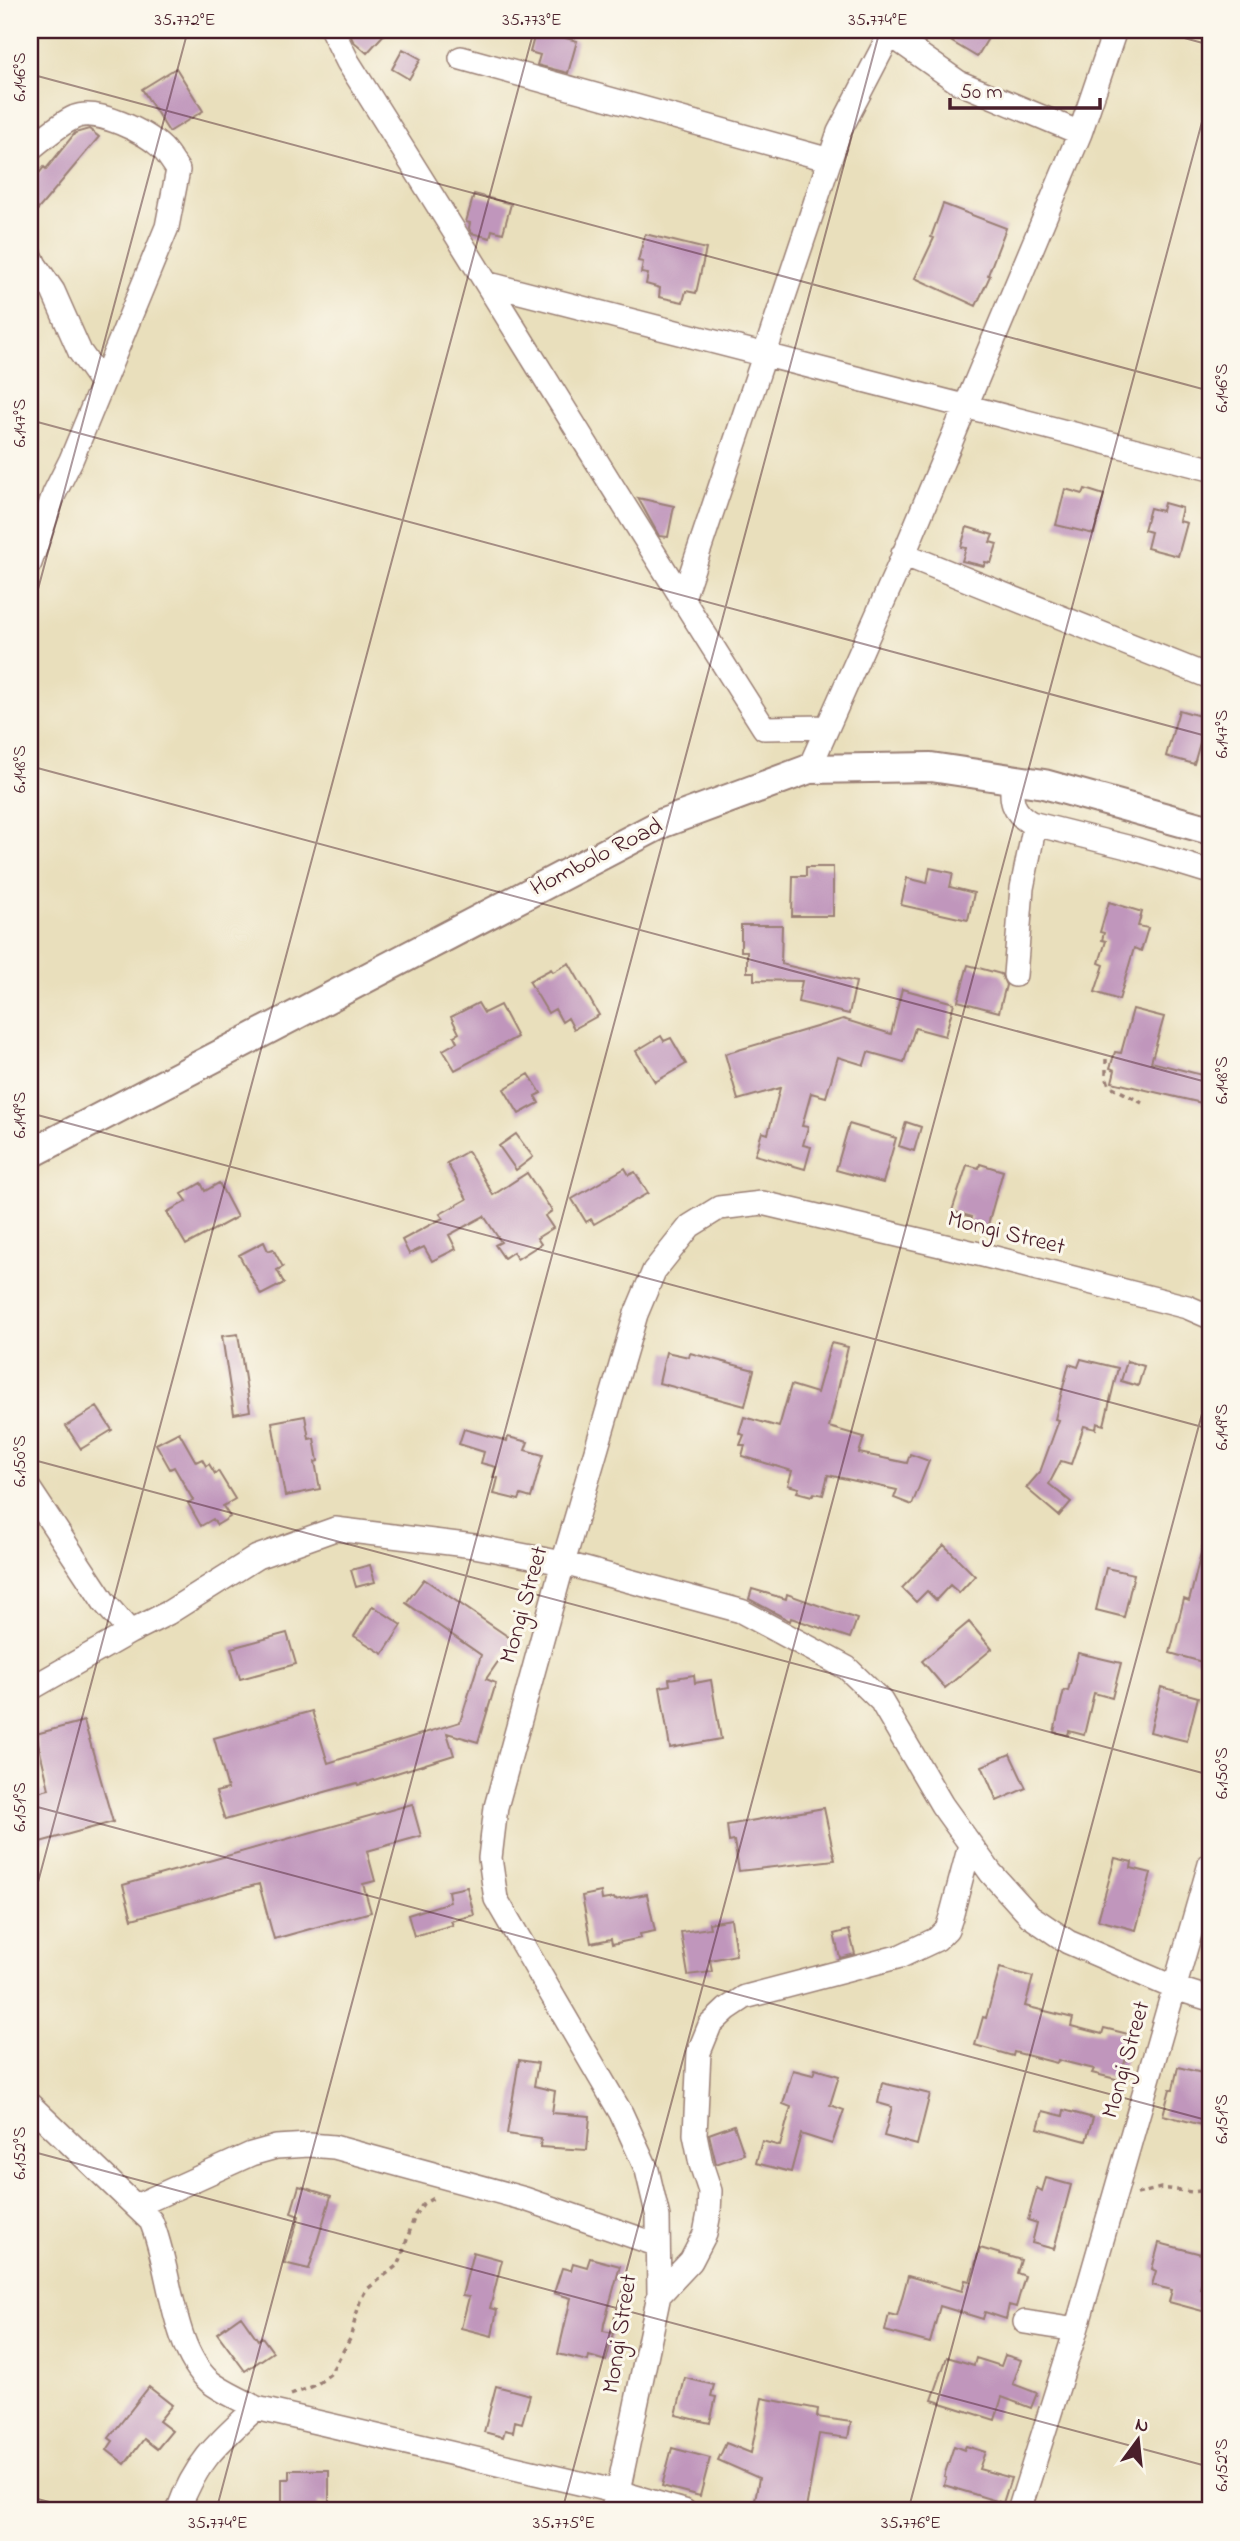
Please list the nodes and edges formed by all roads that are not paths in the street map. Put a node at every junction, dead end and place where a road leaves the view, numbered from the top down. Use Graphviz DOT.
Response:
graph roads {
  1 [pos="332,30"];
  2 [pos="1115,30"];
  3 [pos="887,32"];
  4 [pos="461,58"];
  5 [pos="1080,133"];
  6 [pos="30,149"];
  7 [pos="830,160"];
  8 [pos="30,254"];
  9 [pos="489,284"];
  10 [pos="764,355"];
  11 [pos="102,383"];
  12 [pos="965,407"];
  13 [pos="1210,469"];
  14 [pos="903,554"];
  15 [pos="30,563"];
  16 [pos="682,601"];
  17 [pos="1210,677"];
  18 [pos="827,727"];
  19 [pos="808,769"];
  20 [pos="1013,779"];
  21 [pos="1035,824"];
  22 [pos="1210,830"];
  23 [pos="1210,872"];
  24 [pos="1015,975"];
  25 [pos="30,1154"];
  26 [pos="1210,1317"];
  27 [pos="30,1490"];
  28 [pos="563,1563"];
  29 [pos="131,1632"];
  30 [pos="30,1689"];
  31 [pos="970,1845"];
  32 [pos="1210,1864"];
  33 [pos="1175,1989"];
  34 [pos="1210,1999"];
  35 [pos="30,2105"];
  36 [pos="136,2206"];
  37 [pos="657,2245"];
  38 [pos="659,2295"];
  39 [pos="1025,2322"];
  40 [pos="1076,2330"];
  41 [pos="259,2408"];
  42 [pos="615,2502"];
  43 [pos="178,2511"];
  44 [pos="684,2511"];
  45 [pos="1019,2511"];
  1 -- 9 [label="street"];
  2 -- 5 [label="street"];
  3 -- 5 [label="street"];
  3 -- 7 [label="street"];
  4 -- 7 [label="street"];
  5 -- 12 [label="street"];
  6 -- 11 [label="street"];
  7 -- 10 [label="street"];
  8 -- 11 [label="street"];
  9 -- 10 [label="street"];
  9 -- 16 [label="street"];
  10 -- 12 [label="street"];
  10 -- 16 [label="street"];
  11 -- 15 [label="street"];
  12 -- 13 [label="street"];
  12 -- 14 [label="street"];
  14 -- 17 [label="street"];
  14 -- 18 [label="street"];
  16 -- 18 [label="street"];
  18 -- 19 [label="street"];
  19 -- 20 [label="street, Hombolo Road"];
  19 -- 25 [label="street, Hombolo Road"];
  20 -- 21 [label="street"];
  20 -- 22 [label="street, Hombolo Road"];
  21 -- 23 [label="street"];
  21 -- 24 [label="street"];
  26 -- 28 [label="street, Mongi Street"];
  27 -- 29 [label="street"];
  28 -- 29 [label="street"];
  28 -- 31 [label="street"];
  28 -- 37 [label="street, Mongi Street"];
  29 -- 30 [label="street"];
  31 -- 33 [label="street"];
  31 -- 38 [label="street"];
  32 -- 33 [label="street, Mongi Street"];
  33 -- 34 [label="street"];
  33 -- 40 [label="street, Mongi Street"];
  35 -- 36 [label="street"];
  36 -- 37 [label="street"];
  36 -- 41 [label="street"];
  37 -- 38 [label="street, Mongi Street"];
  38 -- 42 [label="street, Mongi Street"];
  39 -- 40 [label="street"];
  40 -- 45 [label="street, Mongi Street"];
  41 -- 42 [label="street"];
  41 -- 43 [label="street"];
  42 -- 44 [label="street"];
}
